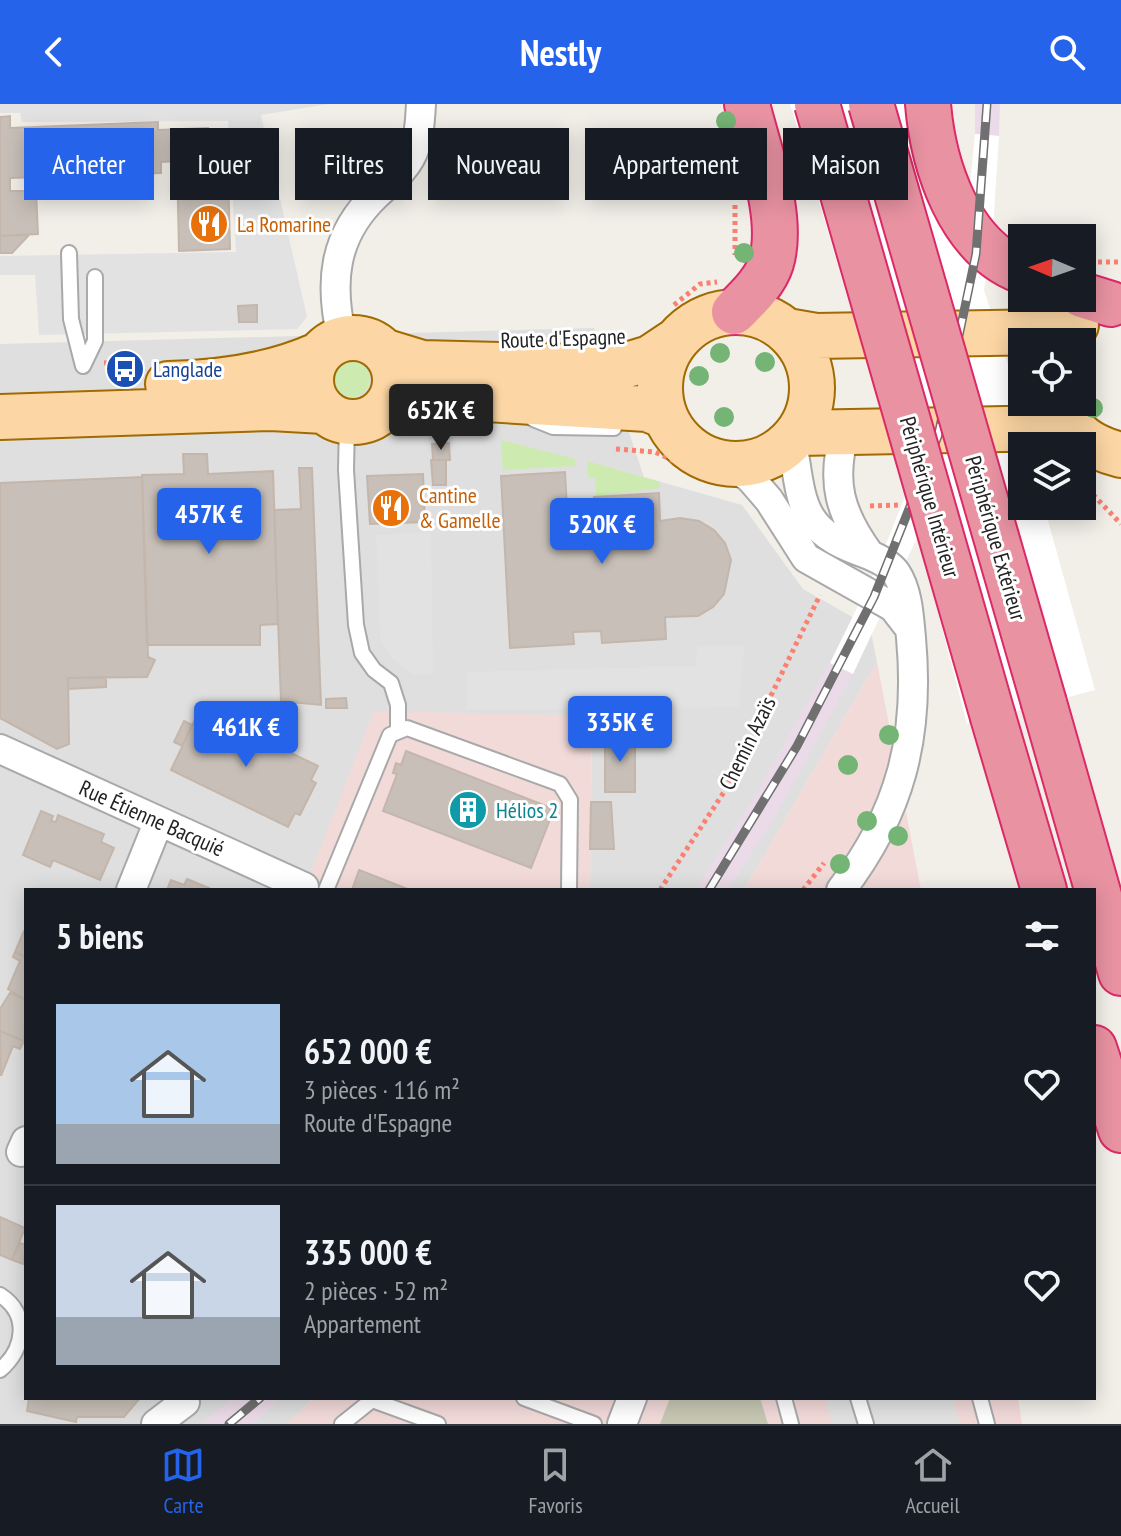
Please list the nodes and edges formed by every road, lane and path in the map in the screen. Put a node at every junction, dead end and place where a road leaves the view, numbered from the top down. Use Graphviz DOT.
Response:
graph roads {
  1 [pos="421,104"];
  2 [pos="747,104"];
  3 [pos="817,104"];
  4 [pos="871,104"];
  5 [pos="928,104"];
  6 [pos="735,200"];
  7 [pos="69,253"];
  8 [pos="1008,262"];
  9 [pos="1121,262"];
  10 [pos="735,267"];
  11 [pos="95,277"];
  12 [pos="728,296"];
  13 [pos="1096,297"];
  14 [pos="1079,312"];
  15 [pos="670,328"];
  16 [pos="787,331"];
  17 [pos="330,347"];
  18 [pos="386,352"];
  19 [pos="0,390"];
  20 [pos="489,398"];
  21 [pos="389,402"];
  22 [pos="0,417"];
  23 [pos="335,417"];
  24 [pos="1067,417"];
  25 [pos="667,428"];
  26 [pos="623,429"];
  27 [pos="845,432"];
  28 [pos="795,437"];
  29 [pos="1121,455"];
  30 [pos="729,464"];
  31 [pos="1096,498"];
  32 [pos="1121,524"];
  33 [pos="870,555"];
  34 [pos="824,590"];
  35 [pos="910,629"];
  36 [pos="398,729"];
  37 [pos="0,749"];
  38 [pos="158,823"];
  39 [pos="832,853"];
  40 [pos="132,888"];
  41 [pos="312,888"];
  42 [pos="314,888"];
  43 [pos="569,888"];
  44 [pos="661,888"];
  45 [pos="805,888"];
  46 [pos="842,888"];
  47 [pos="1043,888"];
  48 [pos="1121,973"];
  49 [pos="1096,1054"];
  50 [pos="1121,1130"];
  51 [pos="0,1295"];
  52 [pos="23,1317"];
  53 [pos="0,1370"];
  54 [pos="529,1400"];
  55 [pos="631,1400"];
  56 [pos="785,1400"];
  57 [pos="859,1400"];
  58 [pos="980,1400"];
  59 [pos="185,1402"];
  60 [pos="984,1423"];
  61 [pos="156,1424"];
  62 [pos="342,1424"];
  63 [pos="438,1424"];
  64 [pos="594,1424"];
  65 [pos="622,1424"];
  66 [pos="791,1424"];
  67 [pos="866,1424"];
  1 -- 17 [label="street"];
  2 -- 12 [label="highway"];
  3 -- 47 [label="highway, Périphérique Intérieur, bridge"];
  4 -- 48 [label="highway, Périphérique Extérieur, bridge"];
  5 -- 8 [label="highway"];
  6 -- 10 [label="path"];
  7 -- 11 [label="lane"];
  9 -- 13 [label="path"];
  12 -- 15 [label="main road"];
  12 -- 15 [label="path"];
  12 -- 16 [label="main road"];
  14 -- 16 [label="main road"];
  15 -- 18 [label="main road, Route d'Espagne"];
  15 -- 25 [label="main road"];
  16 -- 28 [label="main road"];
  17 -- 18 [label="main road"];
  17 -- 19 [label="main road"];
  17 -- 23 [label="main road"];
  18 -- 21 [label="main road"];
  20 -- 21 [label="main road"];
  20 -- 25 [label="main road"];
  20 -- 26 [label="lane"];
  21 -- 23 [label="main road"];
  22 -- 23 [label="main road"];
  23 -- 36 [label="lane"];
  24 -- 27 [label="main road"];
  24 -- 29 [label="main road"];
  25 -- 30 [label="main road"];
  27 -- 28 [label="main road"];
  27 -- 33 [label="street"];
  28 -- 30 [label="main road"];
  28 -- 33 [label="street"];
  30 -- 35 [label="street"];
  31 -- 32 [label="path"];
  33 -- 35 [label="street"];
  34 -- 44 [label="path, Chemin Azaïs"];
  35 -- 46 [label="street"];
  36 -- 42 [label="lane"];
  36 -- 43 [label="lane"];
  37 -- 38 [label="street, Rue Étienne Bacquié"];
  38 -- 40 [label="street"];
  38 -- 41 [label="street, Rue Étienne Bacquié"];
  39 -- 45 [label="path"];
  49 -- 50 [label="highway"];
  51 -- 52 [label="lane"];
  52 -- 53 [label="lane"];
  54 -- 64 [label="lane"];
  55 -- 65 [label="street"];
  56 -- 66 [label="lane"];
  57 -- 67 [label="lane"];
  58 -- 60 [label="lane"];
  59 -- 61 [label="street"];
  62 -- 63 [label="lane"];
}
